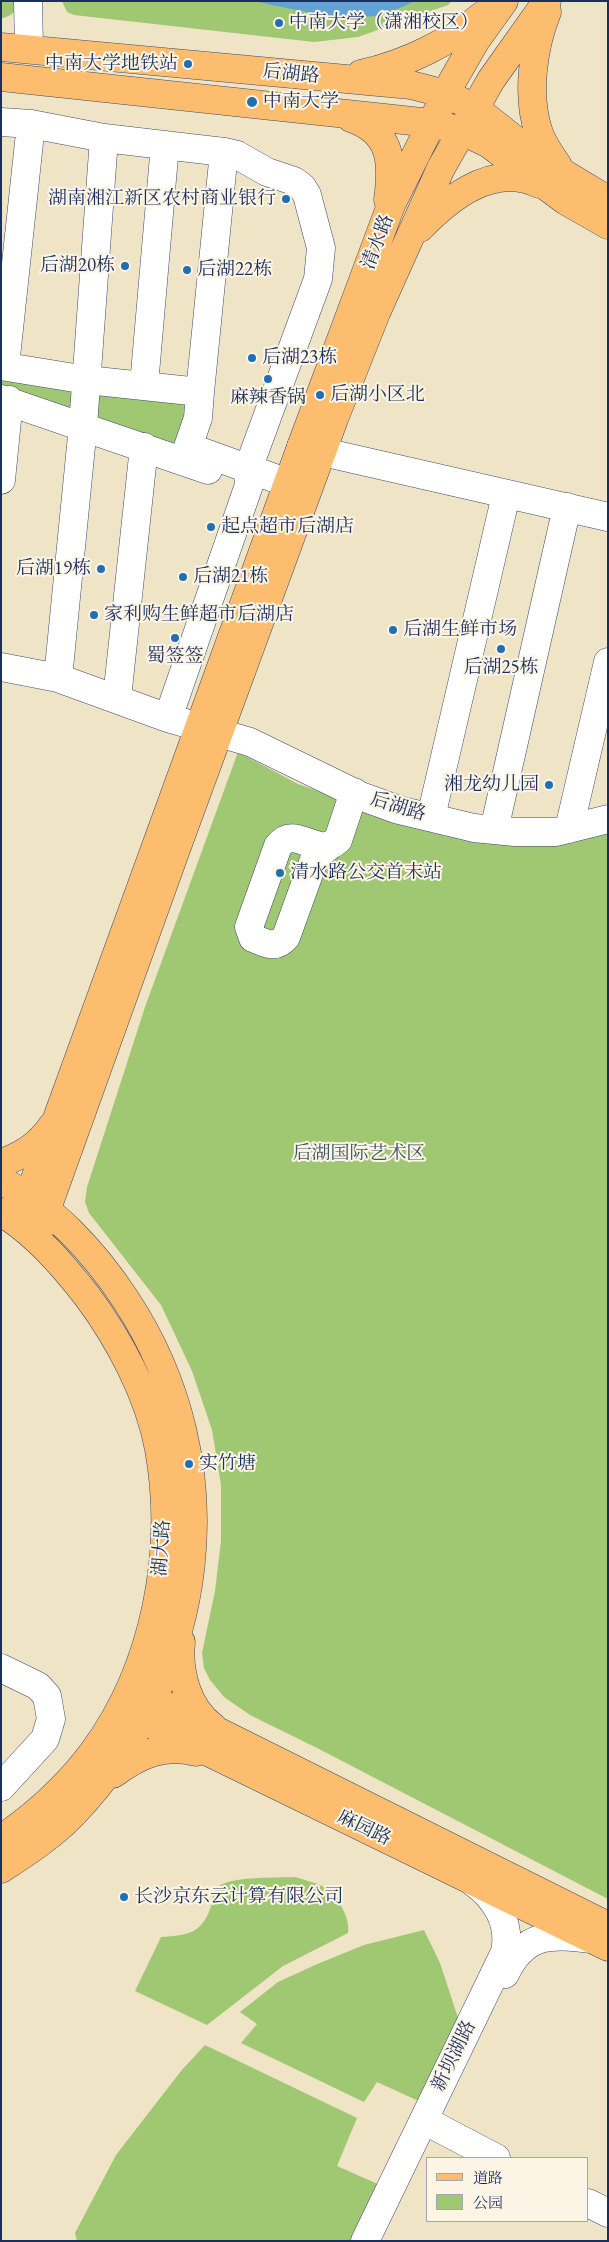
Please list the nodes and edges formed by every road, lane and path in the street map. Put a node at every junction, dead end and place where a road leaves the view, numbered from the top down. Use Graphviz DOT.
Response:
graph roads {
  1 [pos="28,1"];
  2 [pos="499,1"];
  3 [pos="504,1"];
  4 [pos="547,1"];
  5 [pos="552,1"];
  6 [pos="1,47"];
  7 [pos="29,49"];
  8 [pos="1,77"];
  9 [pos="327,78"];
  10 [pos="446,94"];
  11 [pos="475,108"];
  12 [pos="325,111"];
  13 [pos="1,122"];
  14 [pos="431,123"];
  15 [pos="31,124"];
  16 [pos="462,131"];
  17 [pos="104,138"];
  18 [pos="165,145"];
  19 [pos="224,152"];
  20 [pos="580,184"];
  21 [pos="552,191"];
  22 [pos="608,200"];
  23 [pos="608,225"];
  24 [pos="383,228"];
  25 [pos="399,259"];
  26 [pos="3,366"];
  27 [pos="87,380"];
  28 [pos="144,386"];
  29 [pos="200,392"];
  30 [pos="5,399"];
  31 [pos="83,426"];
  32 [pos="144,446"];
  33 [pos="311,450"];
  34 [pos="248,477"];
  35 [pos="1,480"];
  36 [pos="285,490"];
  37 [pos="506,495"];
  38 [pos="567,507"];
  39 [pos="608,517"];
  40 [pos="608,662"];
  41 [pos="1,667"];
  42 [pos="58,678"];
  43 [pos="117,698"];
  44 [pos="168,718"];
  45 [pos="209,729"];
  46 [pos="354,792"];
  47 [pos="431,817"];
  48 [pos="608,819"];
  49 [pos="569,829"];
  50 [pos="494,830"];
  51 [pos="328,847"];
  52 [pos="62,1107"];
  53 [pos="1,1163"];
  54 [pos="60,1170"];
  55 [pos="1,1181"];
  56 [pos="38,1204"];
  57 [pos="19,1224"];
  58 [pos="70,1232"];
  59 [pos="185,1610"];
  60 [pos="1,1668"];
  61 [pos="137,1704"];
  62 [pos="223,1747"];
  63 [pos="98,1785"];
  64 [pos="1,1787"];
  65 [pos="1,1839"];
  66 [pos="1,1870"];
  67 [pos="468,1878"];
  68 [pos="602,1937"];
  69 [pos="434,2126"];
  70 [pos="494,2157"];
  71 [pos="589,2204"];
  72 [pos="608,2213"];
  73 [pos="365,2241"];
  74 [pos="377,2241"];
  1 -- 7 [label="street"];
  2 -- 9 [label="main road"];
  3 -- 10 [label="main road, 清水路"];
  4 -- 11 [label="main road"];
  5 -- 20 [label="main road"];
  6 -- 7 [label="main road, 后湖路"];
  7 -- 9 [label="main road, 后湖路"];
  8 -- 12 [label="main road, 后湖路"];
  9 -- 10 [label="main road, 后湖路"];
  10 -- 11 [label="main road, 后湖路"];
  10 -- 14 [label="main road, 清水路"];
  11 -- 16 [label="main road"];
  11 -- 20 [label="main road, 后湖路"];
  12 -- 14 [label="main road, 后湖路"];
  12 -- 24 [label="main road"];
  13 -- 15 [label="street"];
  14 -- 16 [label="main road, 后湖路"];
  14 -- 24 [label="main road, 清水路"];
  15 -- 17 [label="street"];
  15 -- 26 [label="street"];
  16 -- 21 [label="main road, 后湖路"];
  16 -- 25 [label="main road"];
  17 -- 18 [label="street"];
  17 -- 27 [label="street"];
  18 -- 19 [label="street"];
  18 -- 28 [label="street"];
  19 -- 29 [label="street"];
  19 -- 34 [label="street"];
  20 -- 22 [label="main road, 后湖路"];
  21 -- 23 [label="main road, 后湖路"];
  21 -- 25 [label="main road"];
  24 -- 33 [label="main road, 清水路"];
  25 -- 33 [label="main road"];
  26 -- 27 [label="street"];
  27 -- 28 [label="street"];
  27 -- 31 [label="street"];
  28 -- 29 [label="street"];
  29 -- 34 [label="street"];
  30 -- 31 [label="street"];
  30 -- 35 [label="street"];
  31 -- 32 [label="street"];
  31 -- 42 [label="street"];
  32 -- 34 [label="street"];
  32 -- 43 [label="street"];
  33 -- 36 [label="main road, 清水路"];
  33 -- 37 [label="street"];
  33 -- 45 [label="main road"];
  34 -- 36 [label="street"];
  34 -- 44 [label="street"];
  36 -- 45 [label="main road, 清水路"];
  37 -- 38 [label="street"];
  37 -- 47 [label="street"];
  38 -- 39 [label="street"];
  38 -- 50 [label="street"];
  40 -- 49 [label="street"];
  41 -- 42 [label="street, 后湖路"];
  42 -- 43 [label="street, 后湖路"];
  43 -- 44 [label="street, 后湖路"];
  44 -- 45 [label="street, 后湖路"];
  45 -- 46 [label="street, 后湖路"];
  45 -- 52 [label="main road"];
  45 -- 54 [label="main road"];
  46 -- 47 [label="street, 后湖路"];
  46 -- 51 [label="street"];
  47 -- 50 [label="street, 后湖路"];
  48 -- 49 [label="street, 后湖路"];
  49 -- 50 [label="street, 后湖路"];
  52 -- 53 [label="main road"];
  52 -- 56 [label="main road"];
  54 -- 56 [label="main road"];
  54 -- 58 [label="main road"];
  55 -- 56 [label="main road"];
  56 -- 57 [label="main road"];
  56 -- 58 [label="main road"];
  57 -- 61 [label="main road, 湖大路"];
  58 -- 59 [label="main road"];
  59 -- 61 [label="main road"];
  59 -- 62 [label="main road"];
  60 -- 64 [label="street"];
  61 -- 62 [label="main road, 麻园路"];
  61 -- 63 [label="main road"];
  61 -- 65 [label="main road, 湖大路"];
  62 -- 63 [label="main road"];
  62 -- 67 [label="main road, 麻园路"];
  62 -- 68 [label="main road, 麻园路"];
  63 -- 66 [label="main road"];
  67 -- 68 [label="main road, 麻园路"];
  67 -- 73 [label="street, 新坝湖路"];
  68 -- 69 [label="street, 新坝湖路"];
  69 -- 70 [label="street"];
  69 -- 74 [label="street, 新坝湖路"];
  71 -- 72 [label="street"];
}
